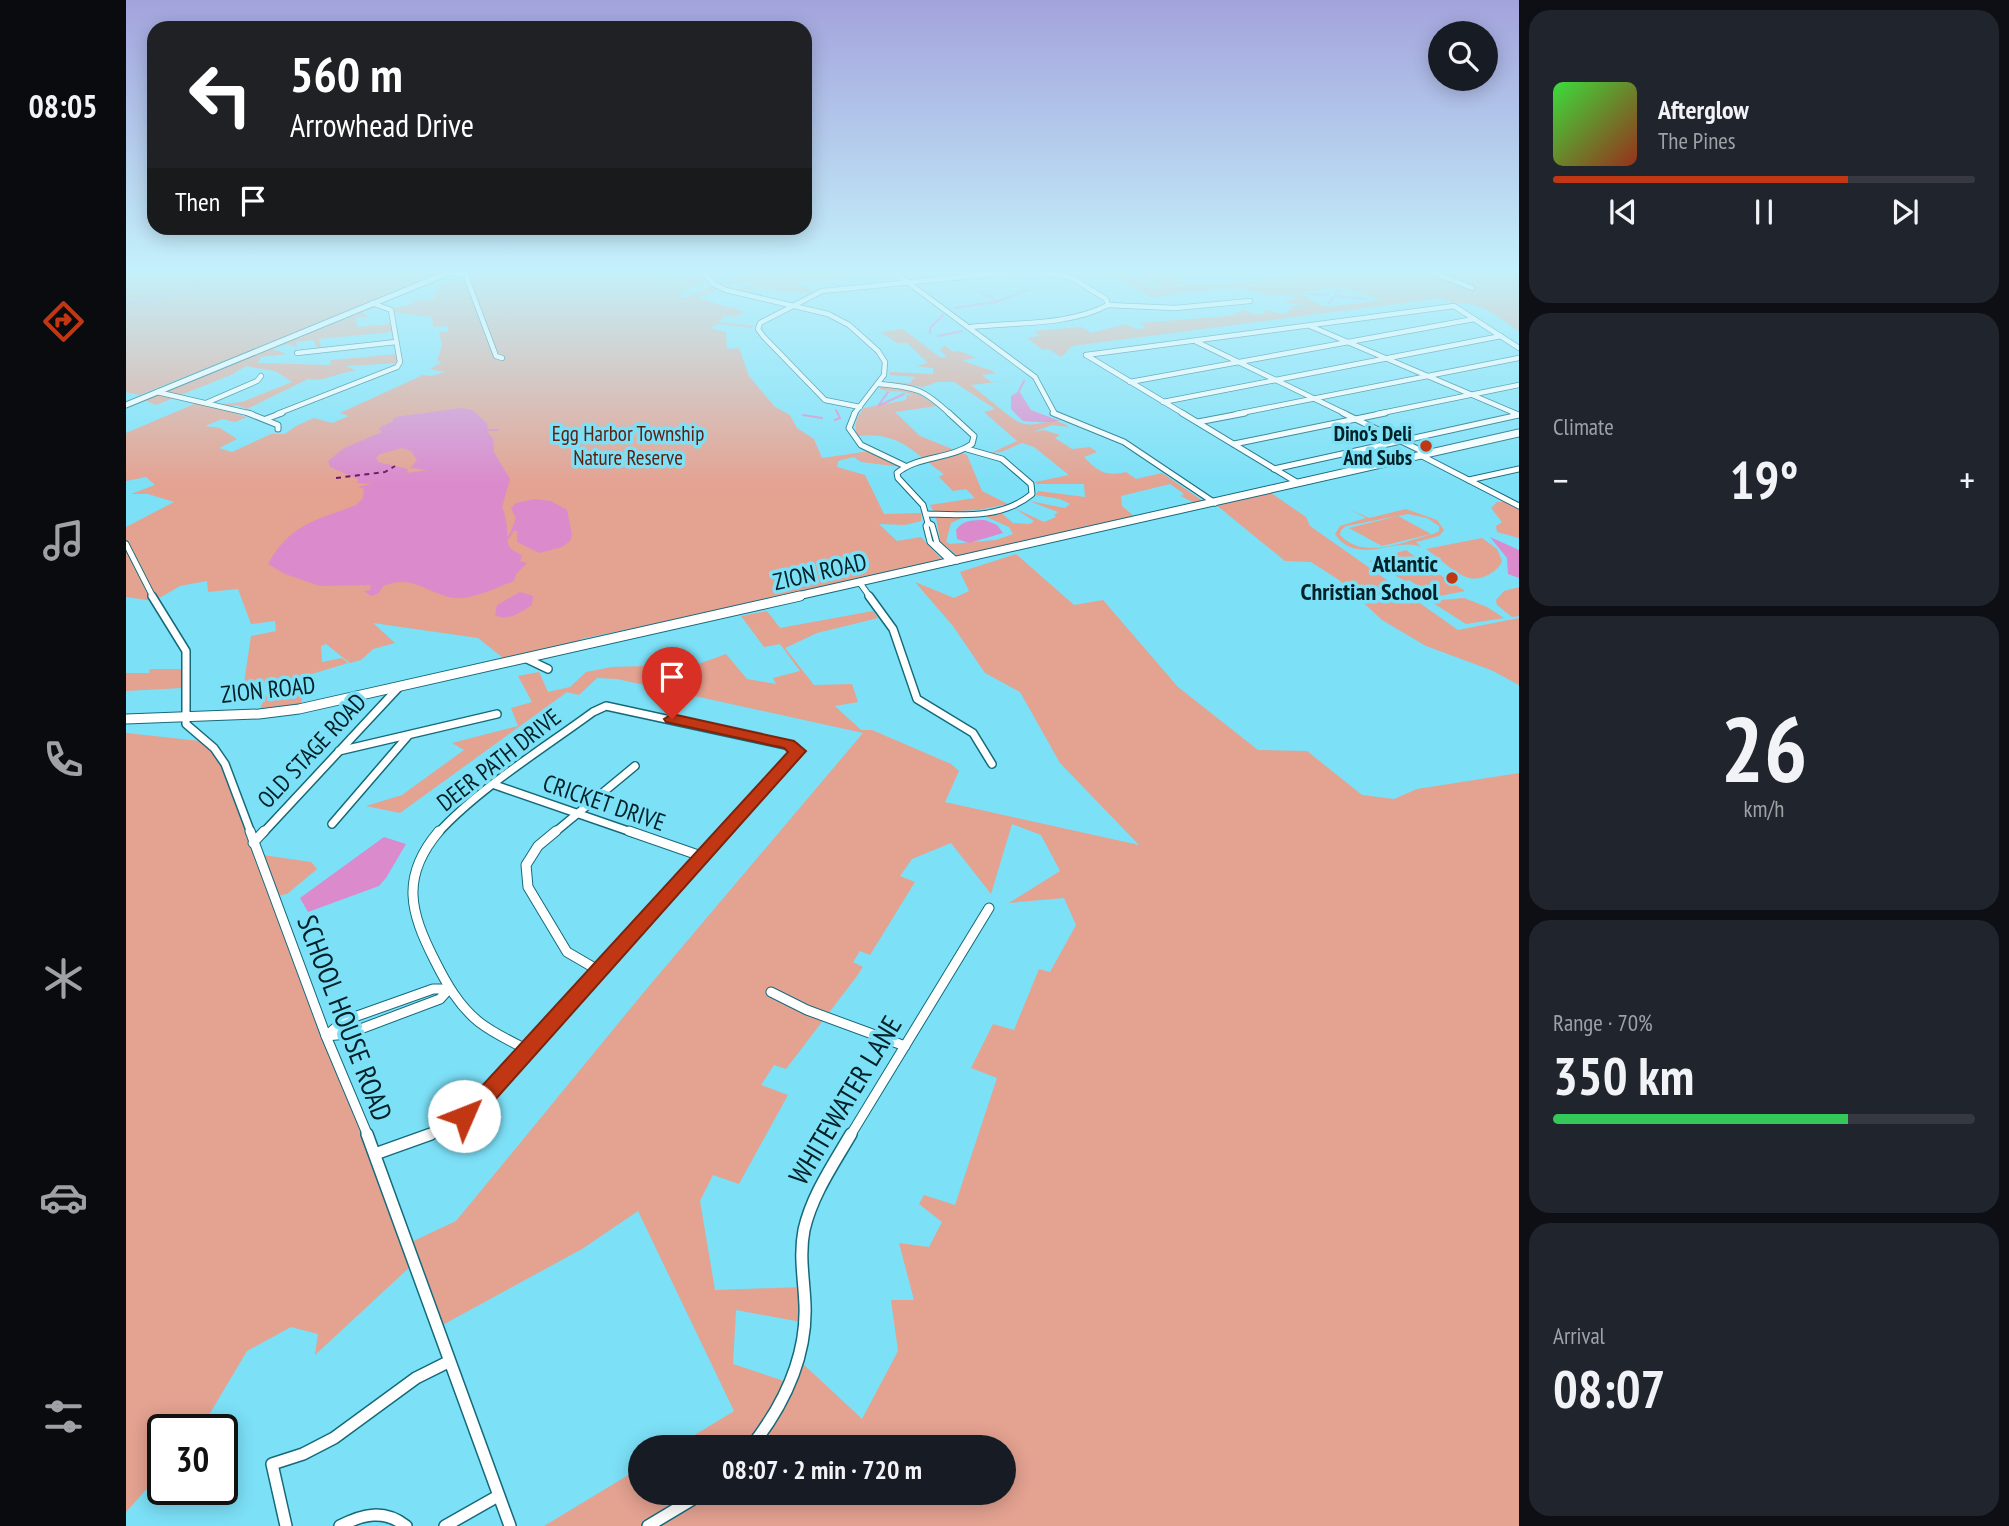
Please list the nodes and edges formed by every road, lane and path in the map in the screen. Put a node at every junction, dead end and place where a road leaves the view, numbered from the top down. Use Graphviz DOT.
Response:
graph roads {
  1 [pos="275,343"];
  2 [pos="386,343"];
  3 [pos="396,343"];
  4 [pos="491,343"];
  5 [pos="771,343"];
  6 [pos="868,343"];
  7 [pos="992,343"];
  8 [pos="1177,343"];
  9 [pos="1199,343"];
  10 [pos="1343,343"];
  11 [pos="1353,343"];
  12 [pos="1467,343"];
  13 [pos="297,354"];
  14 [pos="502,358"];
  15 [pos="1387,358"];
  16 [pos="1519,358"];
  17 [pos="1238,362"];
  18 [pos="261,376"];
  19 [pos="1428,376"];
  20 [pos="1275,380"];
  21 [pos="1130,382"];
  22 [pos="878,384"];
  23 [pos="1519,385"];
  24 [pos="157,392"];
  25 [pos="1471,395"];
  26 [pos="1314,399"];
  27 [pos="1163,402"];
  28 [pos="206,403"];
  29 [pos="126,405"];
  30 [pos="860,407"];
  31 [pos="1519,415"];
  32 [pos="266,419"];
  33 [pos="1356,419"];
  34 [pos="1198,422"];
  35 [pos="278,429"];
  36 [pos="1519,433"];
  37 [pos="1401,441"];
  38 [pos="1234,444"];
  39 [pos="967,449"];
  40 [pos="1424,455"];
  41 [pos="905,466"];
  42 [pos="1274,469"];
  43 [pos="1519,469"];
  44 [pos="1469,480"];
  45 [pos="1298,483"];
  46 [pos="1214,503"];
  47 [pos="1519,506"];
  48 [pos="926,514"];
  49 [pos="126,544"];
  50 [pos="954,561"];
  51 [pos="860,583"];
  52 [pos="525,658"];
  53 [pos="548,669"];
  54 [pos="399,687"];
  55 [pos="497,714"];
  56 [pos="184,717"];
  57 [pos="126,719"];
  58 [pos="407,736"];
  59 [pos="338,751"];
  60 [pos="992,764"];
  61 [pos="635,766"];
  62 [pos="495,785"];
  63 [pos="576,814"];
  64 [pos="332,824"];
  65 [pos="253,842"];
  66 [pos="701,856"];
  67 [pos="989,908"];
  68 [pos="598,970"];
  69 [pos="449,989"];
  70 [pos="771,992"];
  71 [pos="326,1036"];
  72 [pos="905,1046"];
  73 [pos="526,1049"];
  74 [pos="374,1154"];
  75 [pos="448,1362"];
  76 [pos="760,1435"];
  77 [pos="498,1496"];
  78 [pos="682,1505"];
  79 [pos="286,1526"];
  80 [pos="340,1526"];
  81 [pos="406,1526"];
  82 [pos="445,1526"];
  83 [pos="510,1526"];
  84 [pos="648,1526"];
  1 -- 24 [label="street"];
  2 -- 13 [label="street"];
  3 -- 32 [label="street"];
  4 -- 14 [label="street"];
  5 -- 30 [label="street"];
  6 -- 22 [label="street"];
  7 -- 46 [label="street"];
  8 -- 21 [label="street"];
  9 -- 17 [label="street"];
  10 -- 17 [label="street"];
  11 -- 15 [label="street"];
  12 -- 15 [label="street"];
  15 -- 19 [label="street"];
  15 -- 20 [label="street"];
  16 -- 19 [label="street"];
  17 -- 20 [label="street"];
  17 -- 21 [label="street"];
  18 -- 28 [label="street"];
  19 -- 25 [label="street"];
  19 -- 26 [label="street"];
  20 -- 26 [label="street"];
  20 -- 27 [label="street"];
  21 -- 27 [label="street"];
  22 -- 30 [label="street"];
  22 -- 39 [label="street"];
  23 -- 25 [label="street"];
  24 -- 28 [label="street"];
  24 -- 29 [label="street"];
  25 -- 31 [label="street"];
  25 -- 33 [label="street"];
  26 -- 33 [label="street"];
  26 -- 34 [label="street"];
  27 -- 34 [label="street"];
  28 -- 32 [label="street"];
  30 -- 41 [label="street"];
  31 -- 37 [label="street"];
  32 -- 35 [label="street"];
  33 -- 37 [label="street"];
  33 -- 38 [label="street"];
  34 -- 38 [label="street"];
  36 -- 40 [label="street, ZION ROAD"];
  37 -- 40 [label="street"];
  37 -- 42 [label="street"];
  38 -- 42 [label="street"];
  39 -- 41 [label="street"];
  39 -- 48 [label="street"];
  40 -- 44 [label="street"];
  40 -- 45 [label="street, ZION ROAD"];
  41 -- 48 [label="street"];
  42 -- 45 [label="street"];
  43 -- 44 [label="street"];
  44 -- 47 [label="street"];
  45 -- 46 [label="street, ZION ROAD"];
  46 -- 50 [label="street, ZION ROAD"];
  48 -- 50 [label="street"];
  49 -- 56 [label="street"];
  50 -- 51 [label="street, ZION ROAD"];
  51 -- 52 [label="street, ZION ROAD"];
  51 -- 60 [label="street"];
  52 -- 53 [label="street"];
  52 -- 54 [label="street, ZION ROAD"];
  54 -- 56 [label="street, ZION ROAD"];
  54 -- 59 [label="street, OLD STAGE ROAD"];
  55 -- 58 [label="street"];
  56 -- 57 [label="street, ZION ROAD"];
  56 -- 65 [label="street, SCHOOL HOUSE ROAD"];
  58 -- 59 [label="street"];
  58 -- 64 [label="street"];
  59 -- 65 [label="street, OLD STAGE ROAD"];
  61 -- 63 [label="street"];
  62 -- 63 [label="street, CRICKET DRIVE"];
  62 -- 66 [label="street, DEER PATH DRIVE"];
  62 -- 69 [label="street, DEER PATH DRIVE"];
  63 -- 66 [label="street, CRICKET DRIVE"];
  63 -- 68 [label="street"];
  65 -- 71 [label="street, SCHOOL HOUSE ROAD"];
  66 -- 68 [label="street"];
  67 -- 72 [label="street, WHITEWATER LANE"];
  68 -- 73 [label="street"];
  69 -- 71 [label="street"];
  69 -- 73 [label="street, DEER PATH DRIVE"];
  70 -- 72 [label="street"];
  71 -- 74 [label="street, SCHOOL HOUSE ROAD"];
  72 -- 76 [label="street, WHITEWATER LANE"];
  73 -- 74 [label="street"];
  74 -- 75 [label="street, SCHOOL HOUSE ROAD"];
  75 -- 77 [label="street, SCHOOL HOUSE ROAD"];
  75 -- 79 [label="street"];
  77 -- 82 [label="street"];
  77 -- 83 [label="street, SCHOOL HOUSE ROAD"];
  78 -- 84 [label="street"];
  80 -- 81 [label="street"];
}
